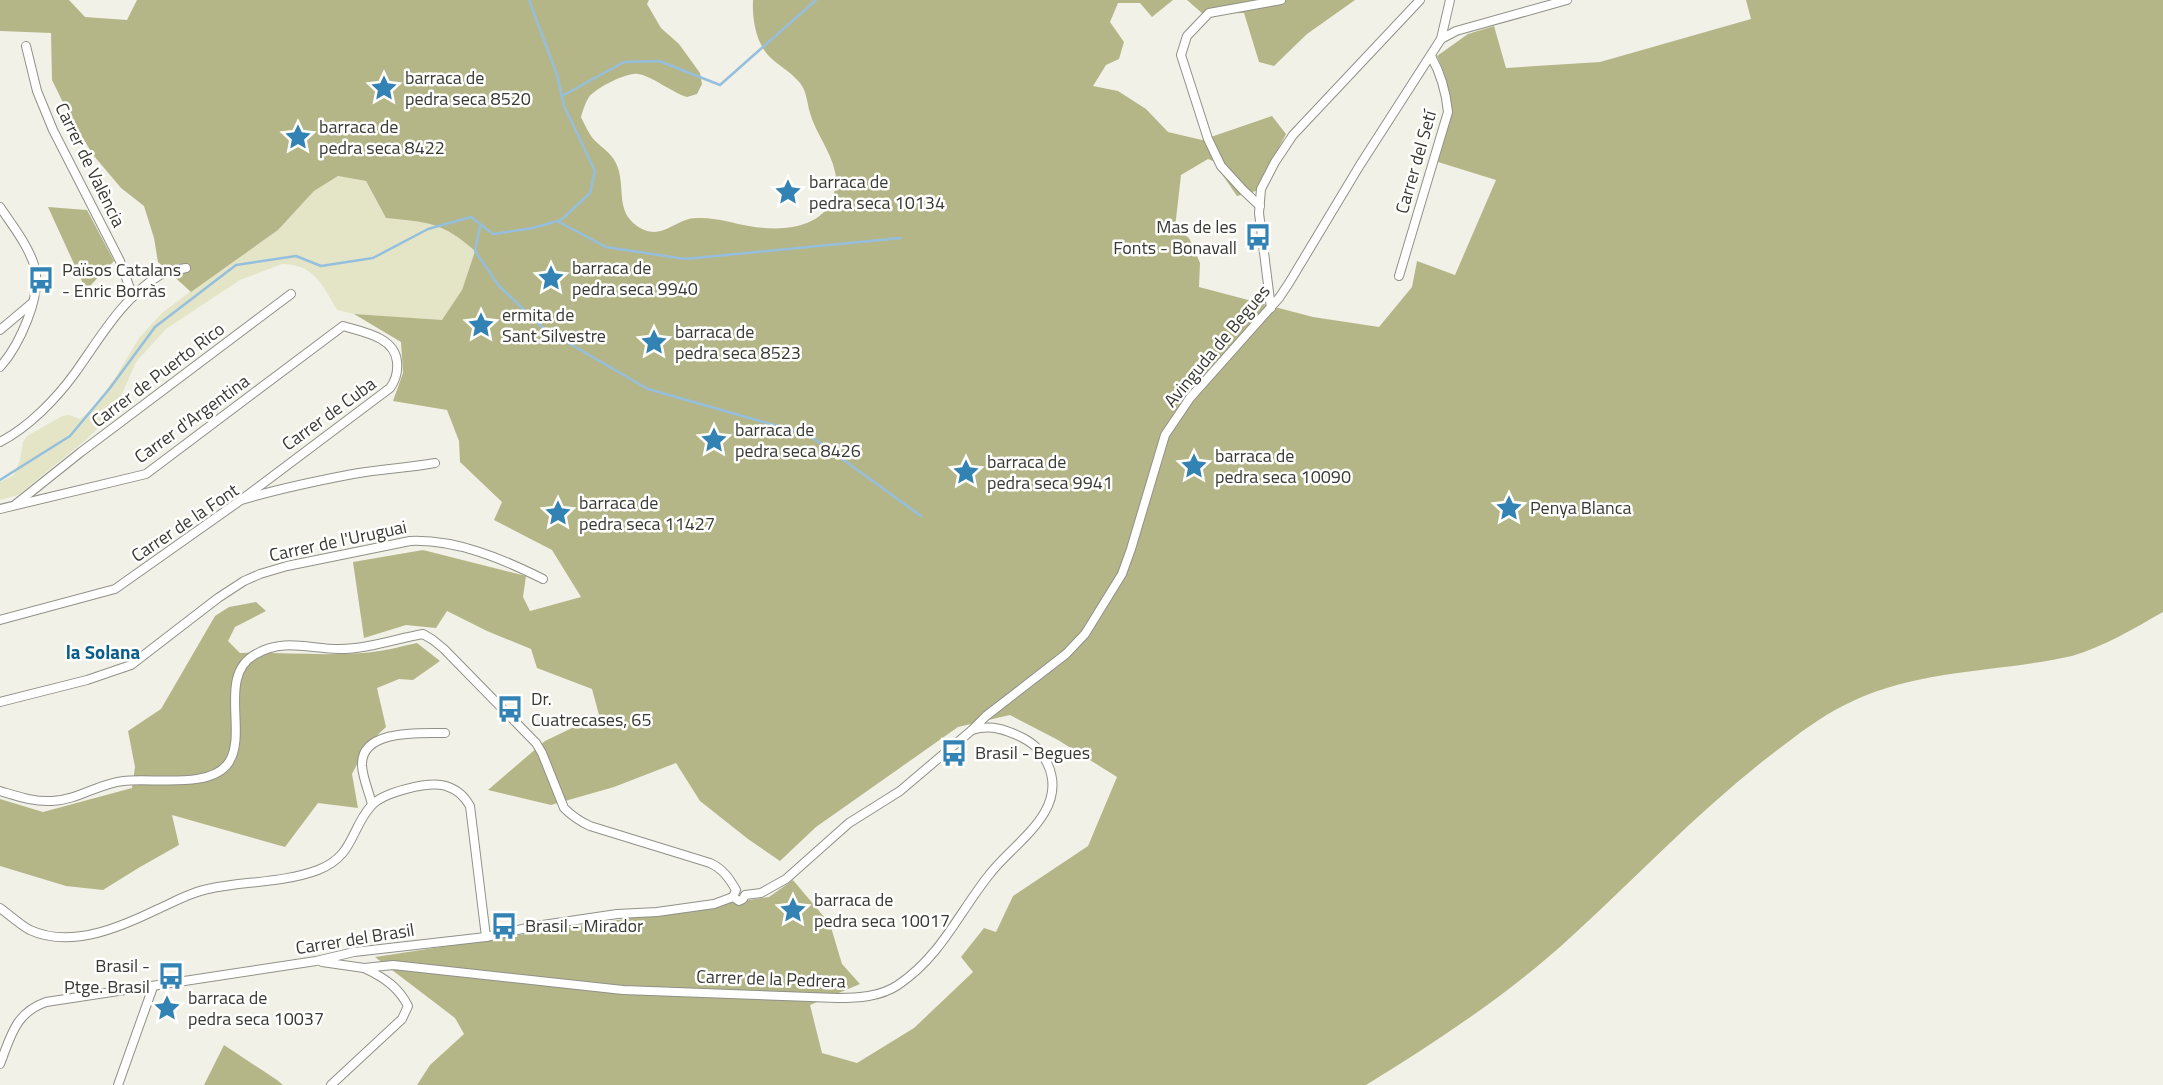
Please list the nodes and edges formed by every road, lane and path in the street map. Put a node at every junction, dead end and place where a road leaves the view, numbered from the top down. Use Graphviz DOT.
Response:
graph roads {
  1 [pos="1281,0"];
  2 [pos="1420,0"];
  3 [pos="1450,0"];
  4 [pos="1567,0"];
  5 [pos="1441,39"];
  6 [pos="26,46"];
  7 [pos="1431,56"];
  8 [pos="1260,206"];
  9 [pos="0,207"];
  10 [pos="186,268"];
  11 [pos="1399,276"];
  12 [pos="291,294"];
  13 [pos="133,297"];
  14 [pos="32,303"];
  15 [pos="1271,308"];
  16 [pos="343,326"];
  17 [pos="0,330"];
  18 [pos="0,367"];
  19 [pos="0,442"];
  20 [pos="435,463"];
  21 [pos="44,482"];
  22 [pos="43,499"];
  23 [pos="242,500"];
  24 [pos="13,506"];
  25 [pos="0,509"];
  26 [pos="543,579"];
  27 [pos="0,620"];
  28 [pos="0,702"];
  29 [pos="972,730"];
  30 [pos="445,733"];
  31 [pos="0,791"];
  32 [pos="372,804"];
  33 [pos="734,894"];
  34 [pos="0,908"];
  35 [pos="486,937"];
  36 [pos="316,961"];
  37 [pos="364,968"];
  38 [pos="153,987"];
  39 [pos="0,1064"];
  40 [pos="118,1085"];
  41 [pos="331,1085"];
  1 -- 8 [label="street"];
  2 -- 8 [label="street"];
  3 -- 5 [label="street, Avinguda de Begues"];
  4 -- 5 [label="street"];
  5 -- 7 [label="street, Avinguda de Begues"];
  6 -- 13 [label="street, Carrer de València"];
  7 -- 11 [label="street, Carrer del Setí"];
  7 -- 15 [label="street, Avinguda de Begues"];
  8 -- 15 [label="street"];
  9 -- 14 [label="street"];
  10 -- 13 [label="street"];
  12 -- 21 [label="street, Carrer de Puerto Rico"];
  13 -- 19 [label="street"];
  14 -- 17 [label="street"];
  14 -- 18 [label="street"];
  15 -- 29 [label="street, Avinguda de Begues"];
  16 -- 22 [label="street, Carrer d'Argentina"];
  16 -- 23 [label="street, Carrer de Cuba"];
  20 -- 23 [label="street, Carrer de la Font"];
  21 -- 22 [label="street"];
  21 -- 24 [label="street, Carrer de Puerto Rico"];
  22 -- 24 [label="street, Carrer d'Argentina"];
  23 -- 27 [label="street, Carrer de la Font"];
  24 -- 25 [label="street, Carrer d'Argentina"];
  26 -- 28 [label="street, Carrer de l'Uruguai"];
  29 -- 33 [label="street, Carrer del Brasil"];
  29 -- 37 [label="street, Carrer de la Pedrera"];
  30 -- 32 [label="street"];
  31 -- 33 [label="street"];
  32 -- 34 [label="street"];
  32 -- 35 [label="street"];
  33 -- 35 [label="street, Carrer del Brasil"];
  35 -- 36 [label="street, Carrer del Brasil"];
  36 -- 37 [label="street, Carrer de la Pedrera"];
  36 -- 38 [label="street, Carrer del Brasil"];
  37 -- 41 [label="street"];
  38 -- 39 [label="street, Carrer del Brasil"];
  38 -- 40 [label="street"];
}
